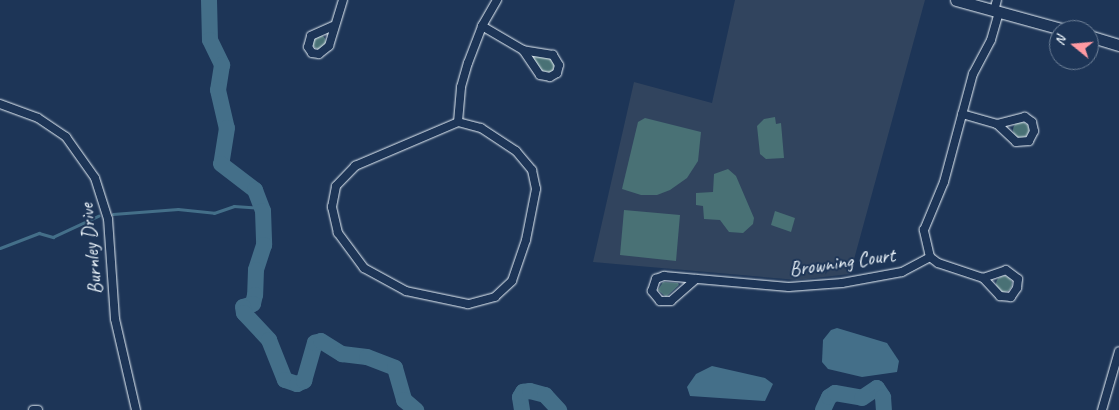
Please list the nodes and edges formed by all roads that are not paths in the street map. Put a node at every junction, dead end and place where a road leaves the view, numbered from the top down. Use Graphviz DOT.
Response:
graph roads {
  1 [pos="342,0"];
  2 [pos="497,0"];
  3 [pos="956,0"];
  4 [pos="997,8"];
  5 [pos="1049,25"];
  6 [pos="333,26"];
  7 [pos="482,26"];
  8 [pos="1099,39"];
  9 [pos="1119,45"];
  10 [pos="523,50"];
  11 [pos="0,104"];
  12 [pos="962,114"];
  13 [pos="458,122"];
  14 [pos="997,124"];
  15 [pos="930,257"];
  16 [pos="983,278"];
  17 [pos="696,279"];
  18 [pos="1119,351"];
  19 [pos="33,410"];
  20 [pos="38,410"];
  21 [pos="136,410"];
  22 [pos="1102,410"];
  1 -- 6 [label="street"];
  2 -- 7 [label="street"];
  3 -- 4 [label="street"];
  4 -- 5 [label="street"];
  4 -- 12 [label="street"];
  7 -- 10 [label="street"];
  7 -- 13 [label="street"];
  8 -- 9 [label="street"];
  10 -- 10 [label="street"];
  11 -- 21 [label="street, Burnley Drive"];
  12 -- 14 [label="street"];
  12 -- 15 [label="street"];
  13 -- 13 [label="street"];
  14 -- 14 [label="street"];
  15 -- 16 [label="street"];
  15 -- 17 [label="street, Browning Court"];
  16 -- 16 [label="street"];
  17 -- 17 [label="street, Browning Court"];
  18 -- 22 [label="street"];
  19 -- 20 [label="street"];
}
